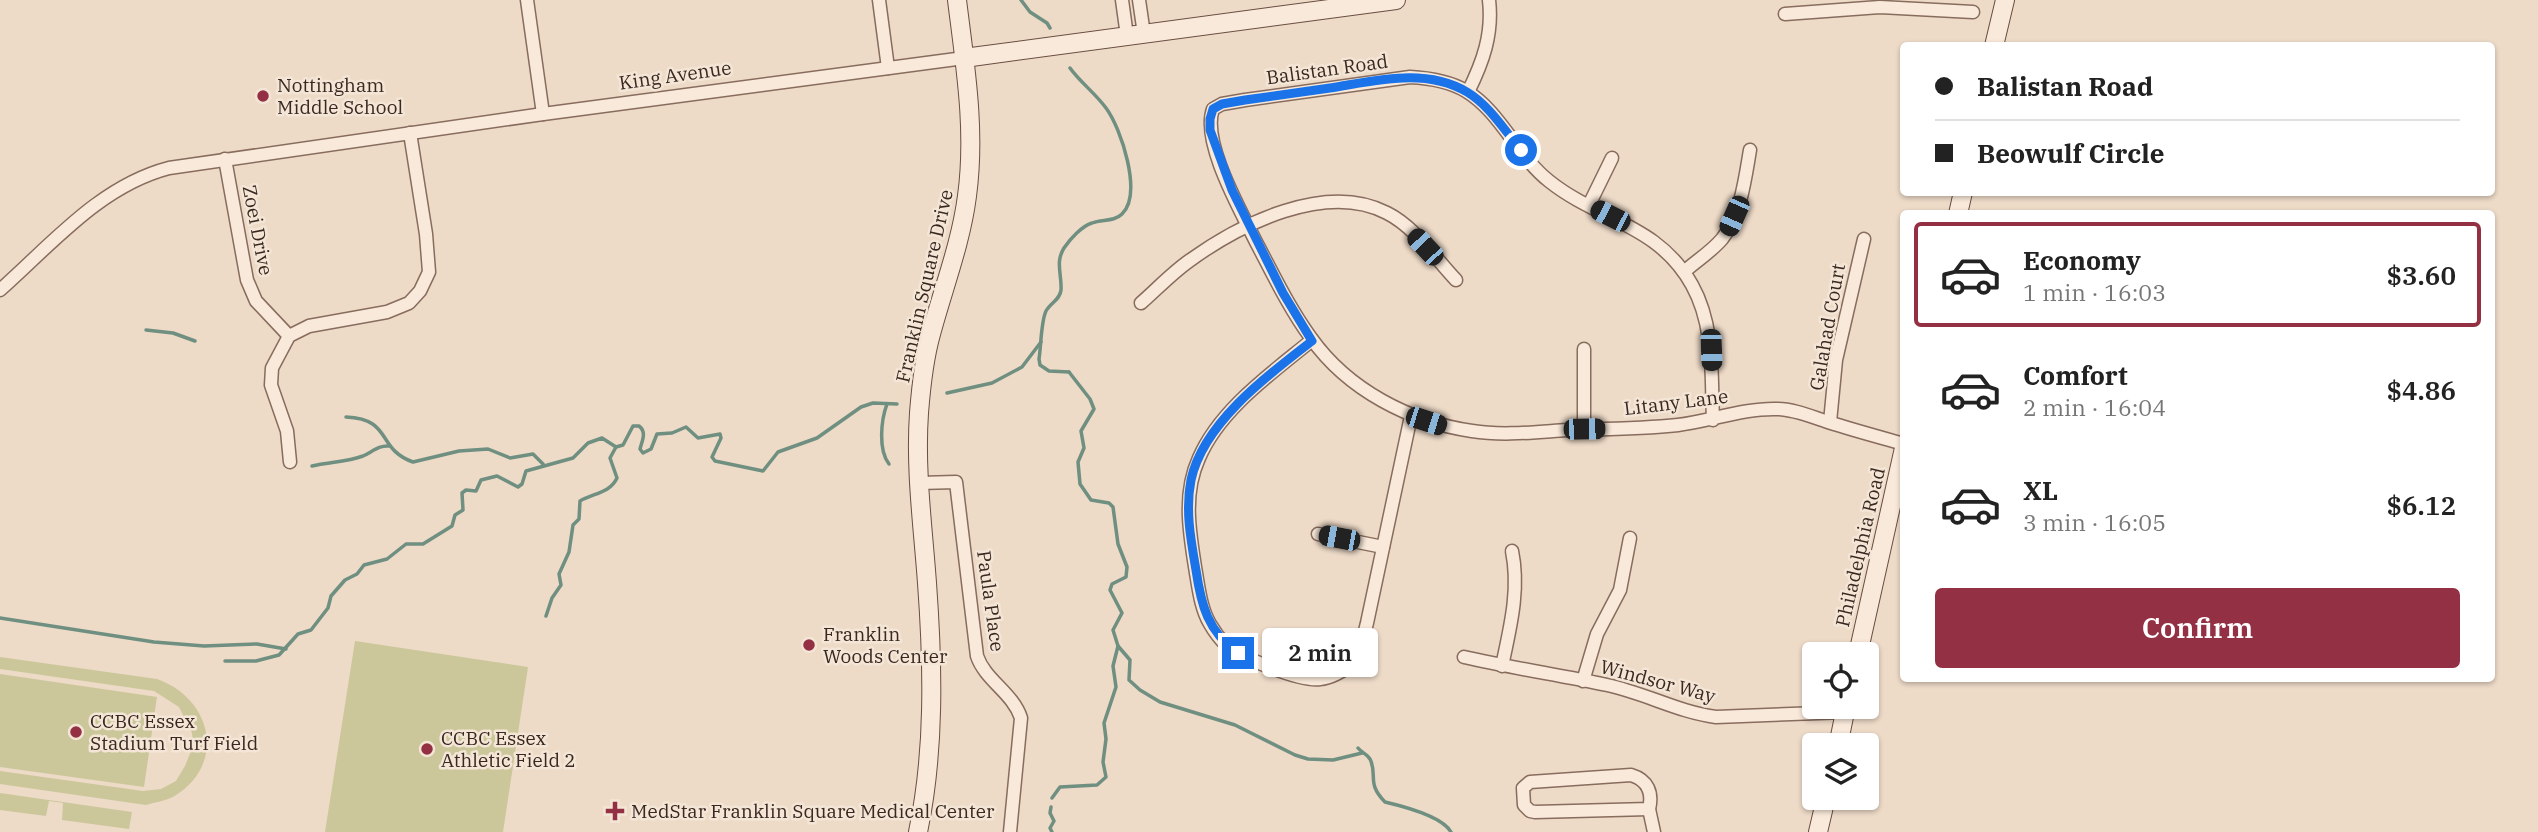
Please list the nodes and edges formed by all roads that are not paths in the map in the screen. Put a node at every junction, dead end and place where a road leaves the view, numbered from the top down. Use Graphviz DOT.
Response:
graph roads {
  1 [pos="527,0"];
  2 [pos="879,0"];
  3 [pos="957,0"];
  4 [pos="1122,0"];
  5 [pos="1139,0"];
  6 [pos="1396,0"];
  7 [pos="1489,0"];
  8 [pos="2005,0"];
  9 [pos="1350,3"];
  10 [pos="1880,4"];
  11 [pos="1973,12"];
  12 [pos="1785,13"];
  13 [pos="1135,35"];
  14 [pos="1995,42"];
  15 [pos="964,58"];
  16 [pos="888,68"];
  17 [pos="1468,92"];
  18 [pos="1213,109"];
  19 [pos="543,114"];
  20 [pos="410,133"];
  21 [pos="1750,150"];
  22 [pos="1612,158"];
  23 [pos="226,159"];
  24 [pos="1589,205"];
  25 [pos="1248,225"];
  26 [pos="1864,239"];
  27 [pos="1684,272"];
  28 [pos="1456,280"];
  29 [pos="0,290"];
  30 [pos="1141,303"];
  31 [pos="289,336"];
  32 [pos="1312,341"];
  33 [pos="1584,349"];
  34 [pos="1411,416"];
  35 [pos="1713,420"];
  36 [pos="1830,422"];
  37 [pos="1584,429"];
  38 [pos="1900,445"];
  39 [pos="290,461"];
  40 [pos="1900,464"];
  41 [pos="919,484"];
  42 [pos="1318,534"];
  43 [pos="1630,538"];
  44 [pos="1382,547"];
  45 [pos="1512,551"];
  46 [pos="1861,642"];
  47 [pos="1464,657"];
  48 [pos="1503,666"];
  49 [pos="1583,681"];
  50 [pos="1802,713"];
  51 [pos="1649,809"];
  52 [pos="1823,810"];
  53 [pos="918,832"];
  54 [pos="1010,832"];
  55 [pos="1654,832"];
  56 [pos="1818,832"];
  1 -- 19 [label="street"];
  2 -- 16 [label="street"];
  3 -- 15 [label="street, Franklin Square Drive"];
  4 -- 13 [label="street"];
  5 -- 13 [label="street"];
  6 -- 9 [label="street, King Avenue"];
  7 -- 17 [label="street"];
  8 -- 14 [label="street"];
  9 -- 13 [label="street, King Avenue"];
  10 -- 11 [label="street"];
  10 -- 12 [label="street"];
  13 -- 15 [label="street, King Avenue"];
  15 -- 16 [label="street, King Avenue"];
  15 -- 41 [label="street, Franklin Square Drive"];
  16 -- 19 [label="street, King Avenue"];
  17 -- 18 [label="street, Balistan Road"];
  17 -- 24 [label="street, Balistan Road"];
  18 -- 25 [label="street, Litany Lane"];
  19 -- 20 [label="street, King Avenue"];
  20 -- 23 [label="street, King Avenue"];
  20 -- 31 [label="street"];
  21 -- 27 [label="street"];
  22 -- 24 [label="street"];
  23 -- 29 [label="street, King Avenue"];
  23 -- 31 [label="street, Zoei Drive"];
  24 -- 27 [label="street, Balistan Road"];
  25 -- 28 [label="street"];
  25 -- 30 [label="street"];
  25 -- 32 [label="street, Litany Lane"];
  26 -- 36 [label="street, Galahad Court"];
  27 -- 35 [label="street, Balistan Road"];
  31 -- 39 [label="street"];
  32 -- 34 [label="street, Litany Lane"];
  32 -- 44 [label="street"];
  33 -- 37 [label="street"];
  34 -- 37 [label="street, Litany Lane"];
  34 -- 44 [label="street"];
  35 -- 36 [label="street, Litany Lane"];
  35 -- 37 [label="street, Litany Lane"];
  36 -- 38 [label="street, Litany Lane"];
  40 -- 46 [label="street, Philadelphia Road"];
  41 -- 53 [label="street, Franklin Square Drive"];
  41 -- 54 [label="street, Paula Place"];
  42 -- 44 [label="street"];
  43 -- 49 [label="street"];
  45 -- 48 [label="street"];
  47 -- 48 [label="street, Windsor Way"];
  48 -- 49 [label="street, Windsor Way"];
  49 -- 50 [label="street, Windsor Way"];
  51 -- 51 [label="street"];
  51 -- 55 [label="street"];
  52 -- 56 [label="street"];
}
